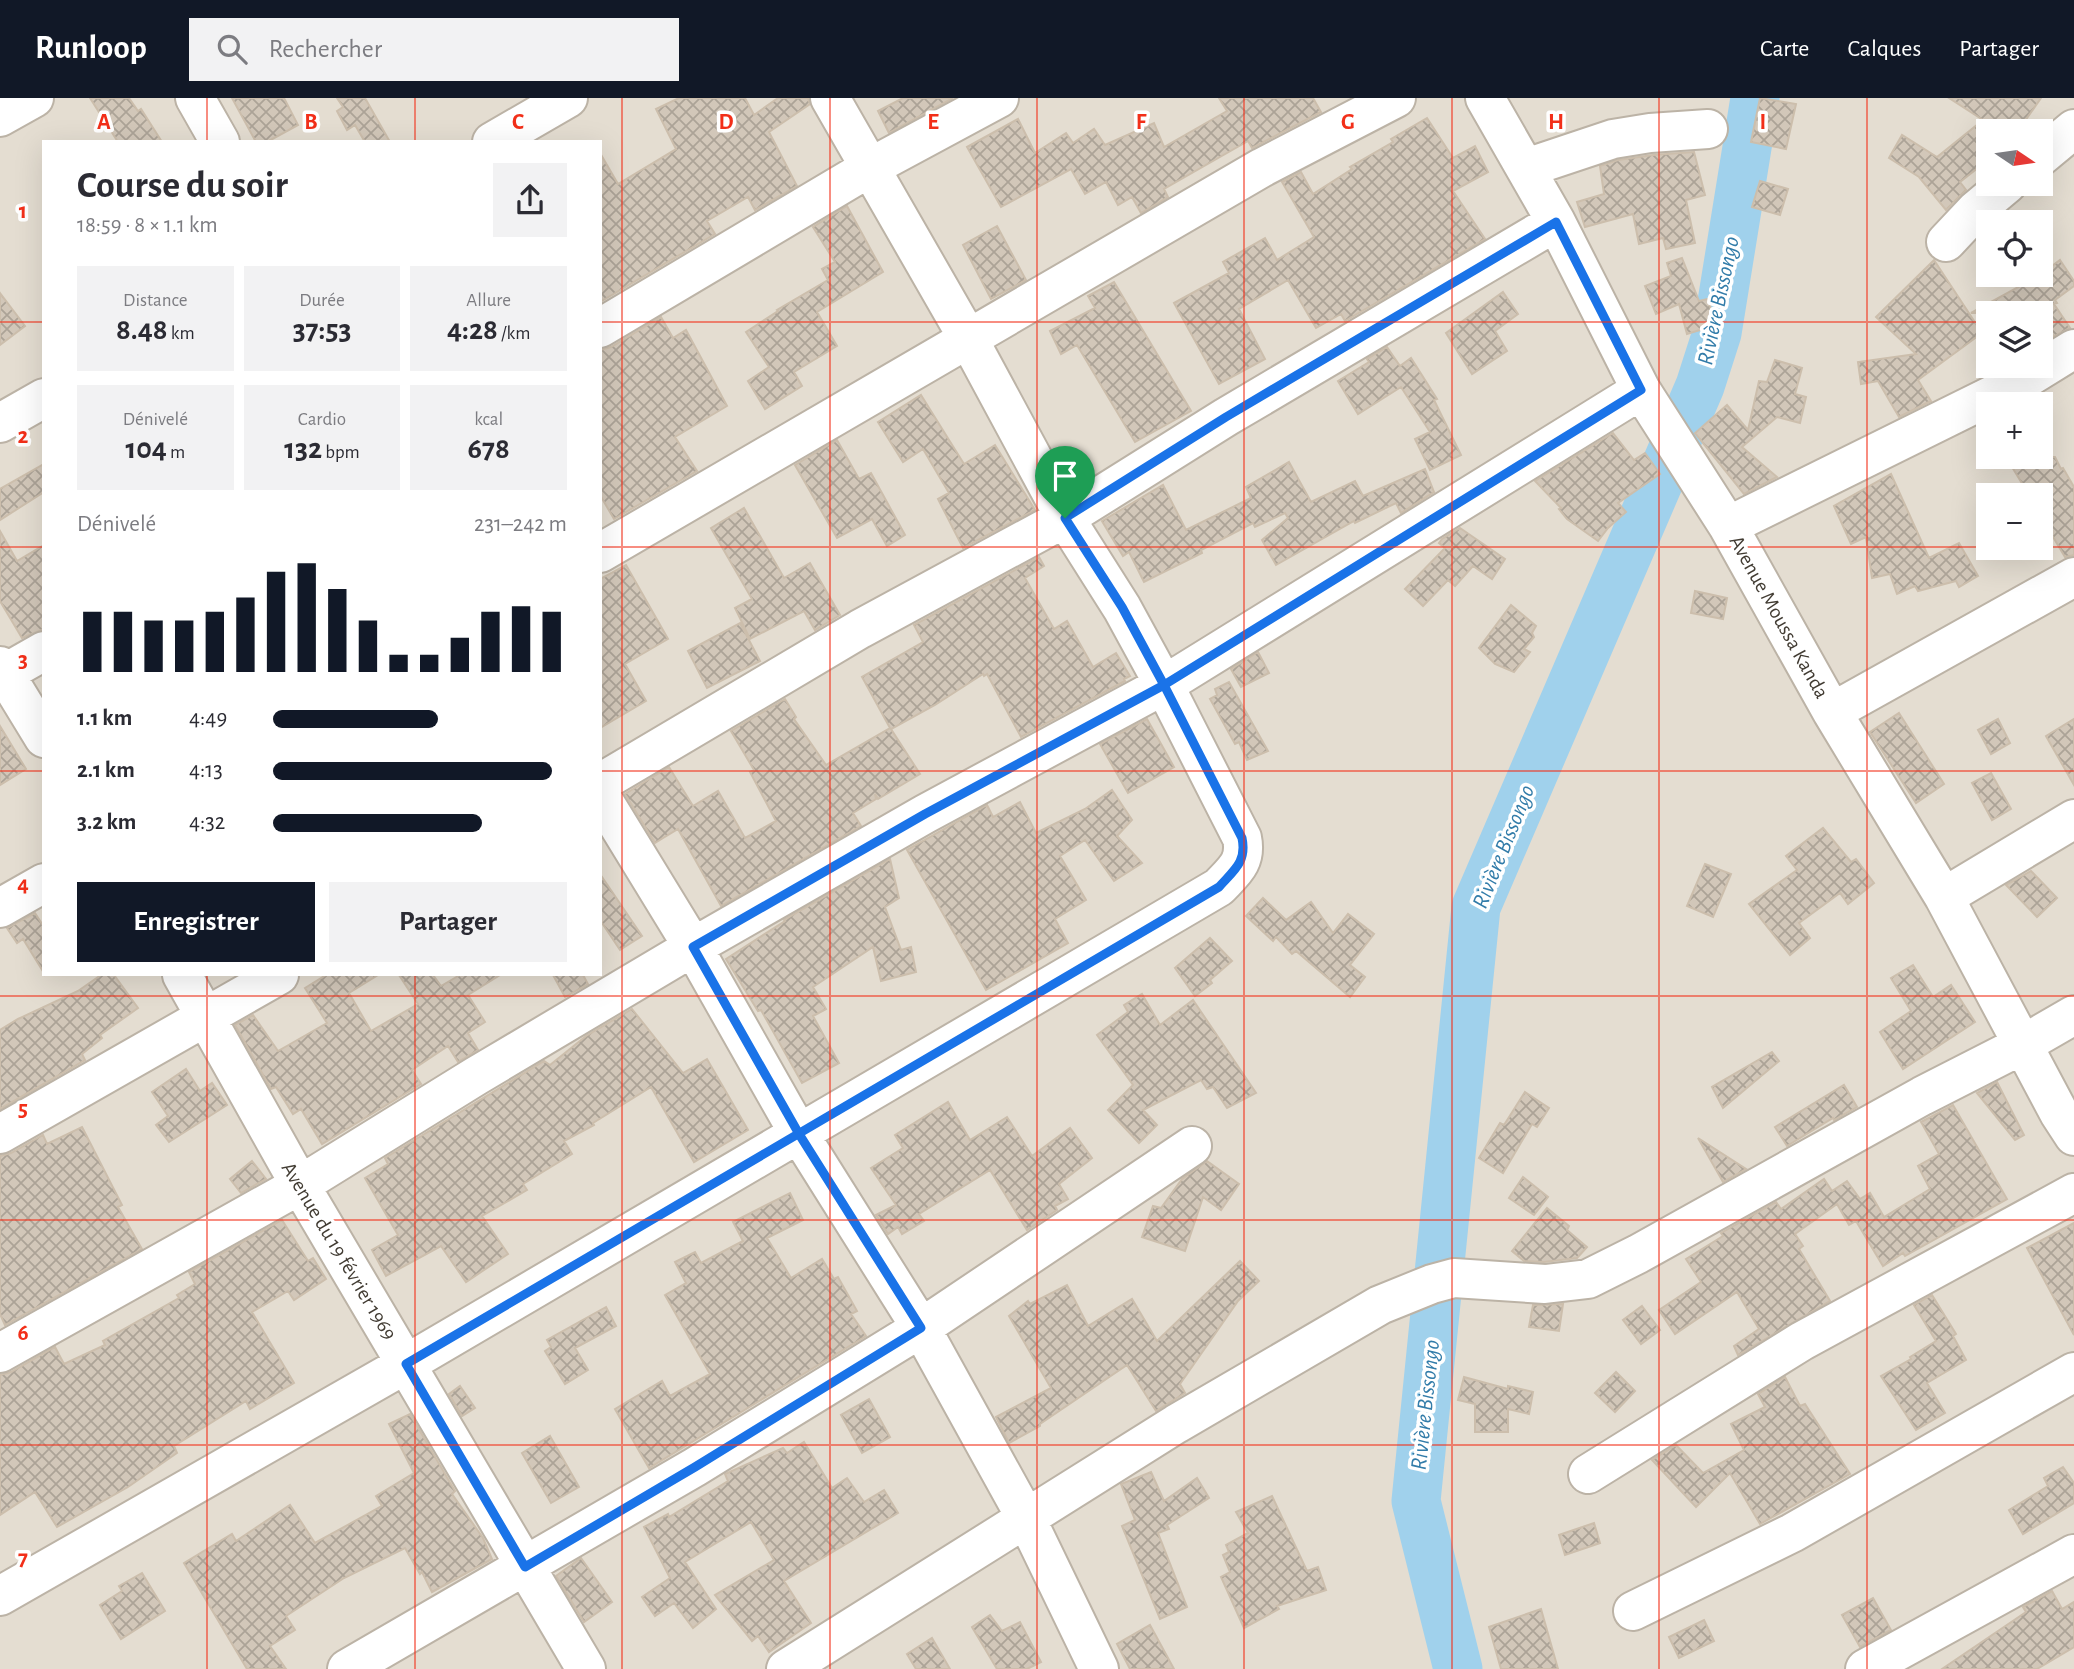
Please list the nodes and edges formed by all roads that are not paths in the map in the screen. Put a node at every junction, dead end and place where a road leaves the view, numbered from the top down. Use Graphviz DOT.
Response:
graph roads {
  1 [pos="34,98"];
  2 [pos="195,98"];
  3 [pos="568,98"];
  4 [pos="830,98"];
  5 [pos="999,98"];
  6 [pos="1396,98"];
  7 [pos="1485,98"];
  8 [pos="0,117"];
  9 [pos="1707,129"];
  10 [pos="2074,129"];
  11 [pos="219,140"];
  12 [pos="495,140"];
  13 [pos="2053,146"];
  14 [pos="869,168"];
  15 [pos="1526,168"];
  16 [pos="1993,196"];
  17 [pos="1556,222"];
  18 [pos="1946,242"];
  19 [pos="602,327"];
  20 [pos="969,340"];
  21 [pos="2074,349"];
  22 [pos="1641,390"];
  23 [pos="42,399"];
  24 [pos="0,423"];
  25 [pos="1065,518"];
  26 [pos="1728,526"];
  27 [pos="602,552"];
  28 [pos="2074,577"];
  29 [pos="42,652"];
  30 [pos="2,672"];
  31 [pos="1164,685"];
  32 [pos="1832,712"];
  33 [pos="42,735"];
  34 [pos="602,782"];
  35 [pos="602,797"];
  36 [pos="2074,819"];
  37 [pos="42,884"];
  38 [pos="1944,897"];
  39 [pos="0,908"];
  40 [pos="693,947"];
  41 [pos="183,976"];
  42 [pos="277,976"];
  43 [pos="2074,1015"];
  44 [pos="206,1018"];
  45 [pos="2022,1045"];
  46 [pos="0,1134"];
  47 [pos="799,1134"];
  48 [pos="2074,1136"];
  49 [pos="1192,1146"];
  50 [pos="300,1185"];
  51 [pos="2074,1193"];
  52 [pos="921,1328"];
  53 [pos="0,1353"];
  54 [pos="406,1364"];
  55 [pos="2074,1372"];
  56 [pos="1588,1474"];
  57 [pos="1026,1518"];
  58 [pos="2074,1554"];
  59 [pos="525,1567"];
  60 [pos="0,1596"];
  61 [pos="1633,1611"];
  62 [pos="347,1669"];
  63 [pos="586,1669"];
  64 [pos="786,1669"];
  65 [pos="1099,1669"];
  66 [pos="1865,1669"];
  1 -- 8 [label="street"];
  2 -- 11 [label="street"];
  3 -- 12 [label="street"];
  4 -- 14 [label="street"];
  5 -- 14 [label="street"];
  6 -- 20 [label="street"];
  7 -- 15 [label="street, Avenue Moussa Kanda"];
  9 -- 15 [label="street"];
  10 -- 13 [label="street"];
  14 -- 19 [label="street"];
  14 -- 20 [label="street"];
  15 -- 17 [label="street, Avenue Moussa Kanda"];
  16 -- 18 [label="street"];
  17 -- 22 [label="street, Avenue Moussa Kanda"];
  17 -- 25 [label="street"];
  20 -- 25 [label="street"];
  20 -- 27 [label="street"];
  21 -- 26 [label="street"];
  22 -- 26 [label="street, Avenue Moussa Kanda"];
  22 -- 31 [label="street"];
  23 -- 24 [label="street"];
  25 -- 31 [label="street"];
  25 -- 34 [label="street"];
  26 -- 32 [label="street, Avenue Moussa Kanda"];
  28 -- 32 [label="street"];
  29 -- 30 [label="street"];
  30 -- 33 [label="street"];
  31 -- 40 [label="street"];
  31 -- 47 [label="street"];
  32 -- 38 [label="street, Avenue Moussa Kanda"];
  35 -- 40 [label="street"];
  36 -- 38 [label="street"];
  37 -- 39 [label="street"];
  38 -- 45 [label="street, Avenue Moussa Kanda"];
  40 -- 47 [label="street"];
  40 -- 50 [label="street"];
  41 -- 44 [label="street, Avenue du 19 février 1969"];
  42 -- 44 [label="street"];
  43 -- 45 [label="street"];
  44 -- 46 [label="street"];
  44 -- 50 [label="street, Avenue du 19 février 1969"];
  45 -- 48 [label="street, Avenue Moussa Kanda"];
  45 -- 57 [label="street"];
  47 -- 52 [label="street"];
  47 -- 54 [label="street"];
  49 -- 52 [label="street"];
  50 -- 53 [label="street"];
  50 -- 54 [label="street, Avenue du 19 février 1969"];
  51 -- 56 [label="street"];
  52 -- 57 [label="street"];
  52 -- 59 [label="street"];
  54 -- 59 [label="street, Avenue du 19 février 1969"];
  54 -- 60 [label="street"];
  55 -- 61 [label="street"];
  57 -- 64 [label="street"];
  57 -- 65 [label="street"];
  58 -- 66 [label="street"];
  59 -- 62 [label="street"];
  59 -- 63 [label="street, Avenue du 19 février 1969"];
}
